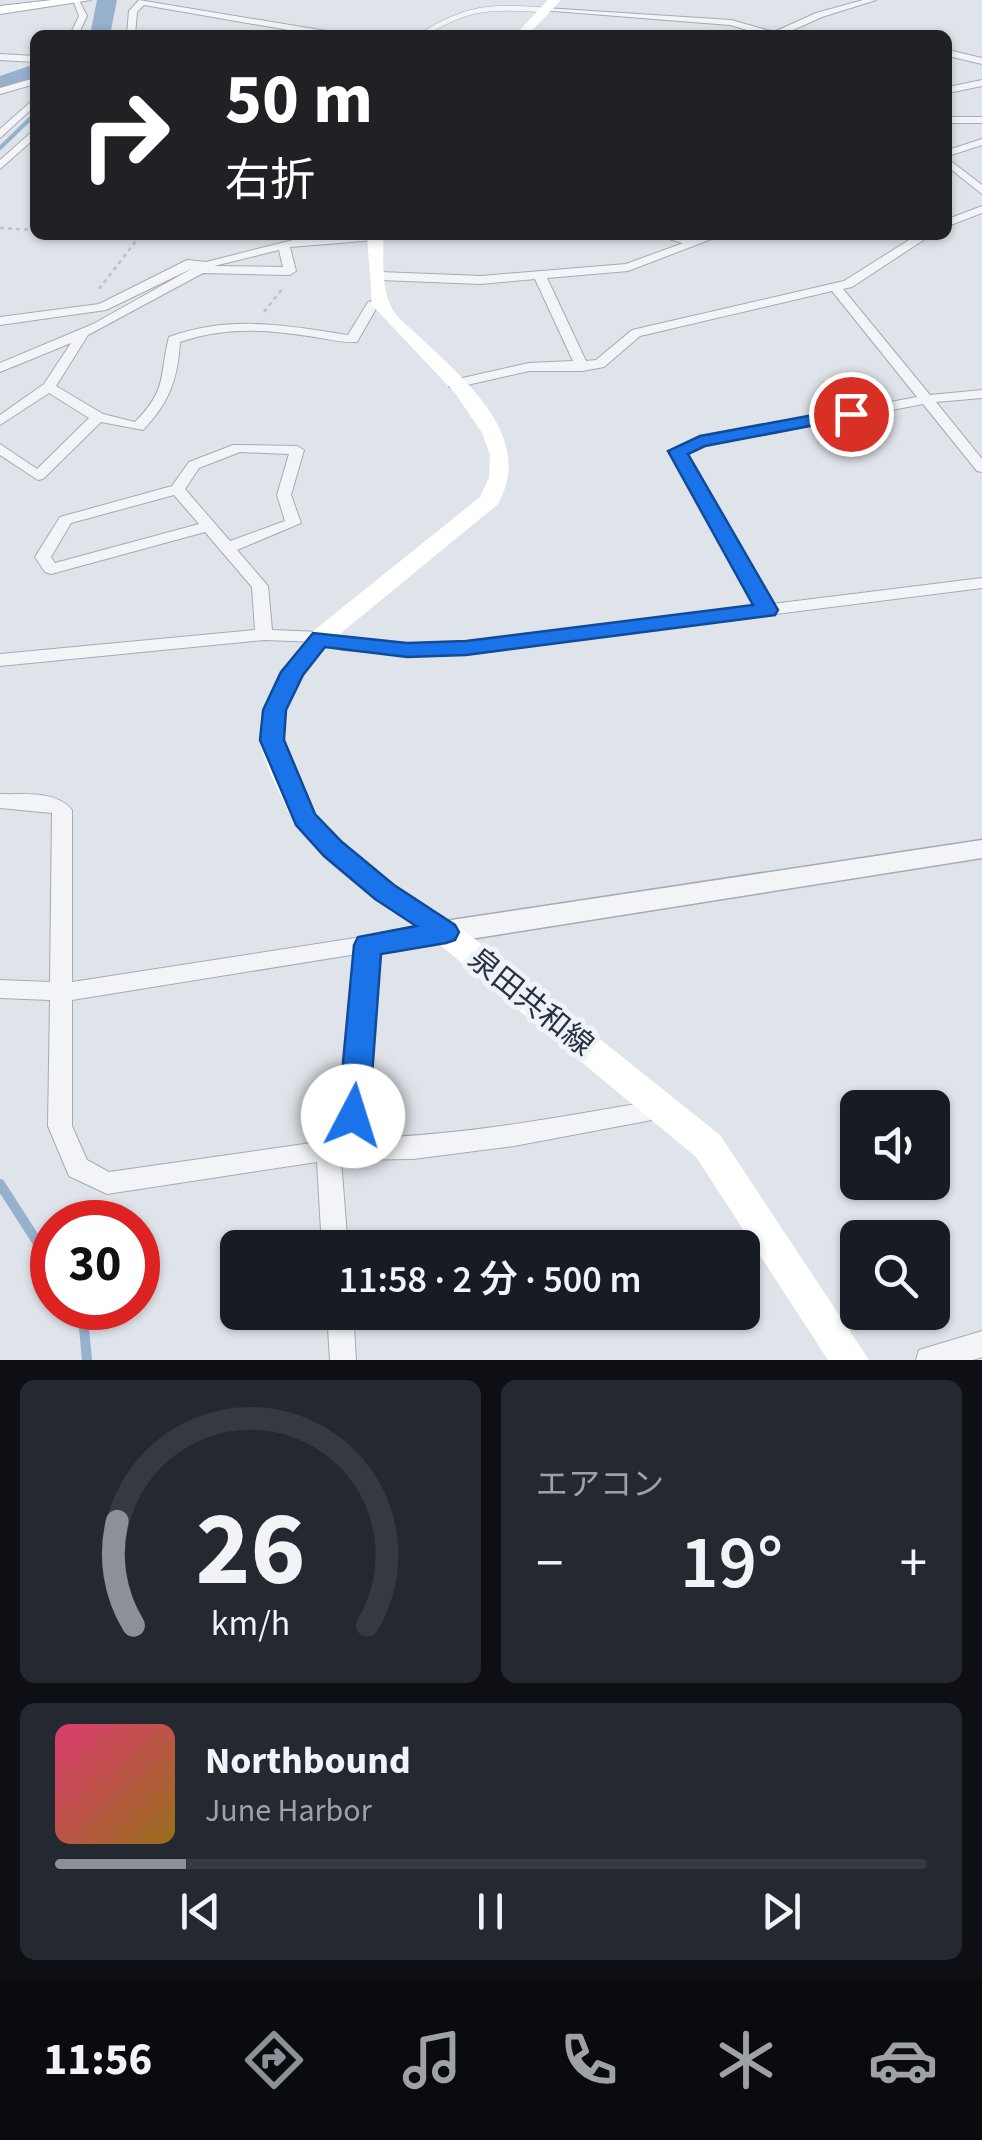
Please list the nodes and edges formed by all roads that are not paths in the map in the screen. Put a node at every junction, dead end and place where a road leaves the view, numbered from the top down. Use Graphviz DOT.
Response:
graph roads {
  1 [pos="44,0"];
  2 [pos="85,0"];
  3 [pos="872,0"];
  4 [pos="76,1"];
  5 [pos="144,1"];
  6 [pos="550,5"];
  7 [pos="0,8"];
  8 [pos="76,30"];
  9 [pos="131,30"];
  10 [pos="274,30"];
  11 [pos="430,30"];
  12 [pos="526,30"];
  13 [pos="756,30"];
  14 [pos="785,30"];
  15 [pos="952,54"];
  16 [pos="0,57"];
  17 [pos="30,58"];
  18 [pos="982,61"];
  19 [pos="30,82"];
  20 [pos="982,83"];
  21 [pos="952,89"];
  22 [pos="0,90"];
  23 [pos="30,105"];
  24 [pos="952,120"];
  25 [pos="982,120"];
  26 [pos="0,135"];
  27 [pos="30,137"];
  28 [pos="982,142"];
  29 [pos="952,152"];
  30 [pos="0,166"];
  31 [pos="952,166"];
  32 [pos="982,192"];
  33 [pos="982,208"];
  34 [pos="952,221"];
  35 [pos="330,240"];
  36 [pos="375,240"];
  37 [pos="685,240"];
  38 [pos="699,240"];
  39 [pos="916,240"];
  40 [pos="692,242"];
  41 [pos="284,244"];
  42 [pos="201,266"];
  43 [pos="540,276"];
  44 [pos="836,288"];
  45 [pos="380,289"];
  46 [pos="0,322"];
  47 [pos="84,332"];
  48 [pos="0,368"];
  49 [pos="582,368"];
  50 [pos="454,384"];
  51 [pos="49,387"];
  52 [pos="982,394"];
  53 [pos="926,399"];
  54 [pos="98,418"];
  55 [pos="0,421"];
  56 [pos="0,448"];
  57 [pos="982,468"];
  58 [pos="176,489"];
  59 [pos="208,526"];
  60 [pos="227,548"];
  61 [pos="982,582"];
  62 [pos="767,610"];
  63 [pos="264,634"];
  64 [pos="321,638"];
  65 [pos="0,660"];
  66 [pos="0,801"];
  67 [pos="982,849"];
  68 [pos="446,932"];
  69 [pos="368,945"];
  70 [pos="0,989"];
  71 [pos="64,992"];
  72 [pos="665,1109"];
  73 [pos="339,1150"];
  74 [pos="336,1230"];
  75 [pos="341,1330"];
  76 [pos="982,1344"];
  77 [pos="343,1360"];
  78 [pos="850,1360"];
  79 [pos="929,1360"];
  1 -- 7 [label="main road"];
  2 -- 4 [label="main road"];
  3 -- 14 [label="street"];
  4 -- 7 [label="main road"];
  4 -- 8 [label="street"];
  5 -- 9 [label="street"];
  5 -- 10 [label="street"];
  6 -- 11 [label="lane"];
  6 -- 12 [label="main road"];
  6 -- 13 [label="street"];
  15 -- 18 [label="street"];
  16 -- 17 [label="street"];
  19 -- 22 [label="street"];
  20 -- 21 [label="street"];
  23 -- 26 [label="street"];
  24 -- 25 [label="street"];
  27 -- 30 [label="street"];
  28 -- 29 [label="street"];
  31 -- 32 [label="street"];
  33 -- 34 [label="street"];
  35 -- 41 [label="street"];
  36 -- 45 [label="main road"];
  37 -- 40 [label="lane"];
  38 -- 40 [label="street"];
  39 -- 44 [label="street"];
  40 -- 43 [label="street"];
  41 -- 42 [label="street"];
  41 -- 42 [label="street"];
  42 -- 46 [label="street"];
  42 -- 47 [label="street"];
  43 -- 45 [label="street"];
  43 -- 49 [label="street"];
  44 -- 49 [label="street"];
  44 -- 53 [label="street"];
  45 -- 50 [label="main road, 泉田共和線"];
  45 -- 54 [label="street"];
  47 -- 48 [label="street"];
  47 -- 51 [label="street"];
  49 -- 50 [label="street"];
  50 -- 64 [label="main road, 泉田共和線"];
  51 -- 54 [label="street"];
  51 -- 55 [label="street"];
  52 -- 53 [label="street"];
  53 -- 57 [label="street"];
  53 -- 62 [label="street"];
  54 -- 56 [label="street"];
  58 -- 59 [label="street"];
  58 -- 59 [label="street"];
  58 -- 60 [label="street"];
  59 -- 60 [label="street"];
  60 -- 63 [label="street"];
  61 -- 62 [label="street"];
  62 -- 64 [label="street"];
  63 -- 64 [label="street"];
  63 -- 65 [label="street"];
  64 -- 68 [label="main road, 泉田共和線"];
  66 -- 71 [label="street"];
  67 -- 68 [label="street"];
  68 -- 69 [label="street"];
  68 -- 72 [label="main road, 泉田共和線"];
  69 -- 71 [label="street"];
  69 -- 73 [label="street"];
  70 -- 71 [label="street"];
  71 -- 73 [label="street"];
  72 -- 73 [label="street"];
  72 -- 78 [label="main road, 泉田共和線"];
  73 -- 74 [label="street"];
  75 -- 77 [label="street"];
  76 -- 79 [label="street"];
}
